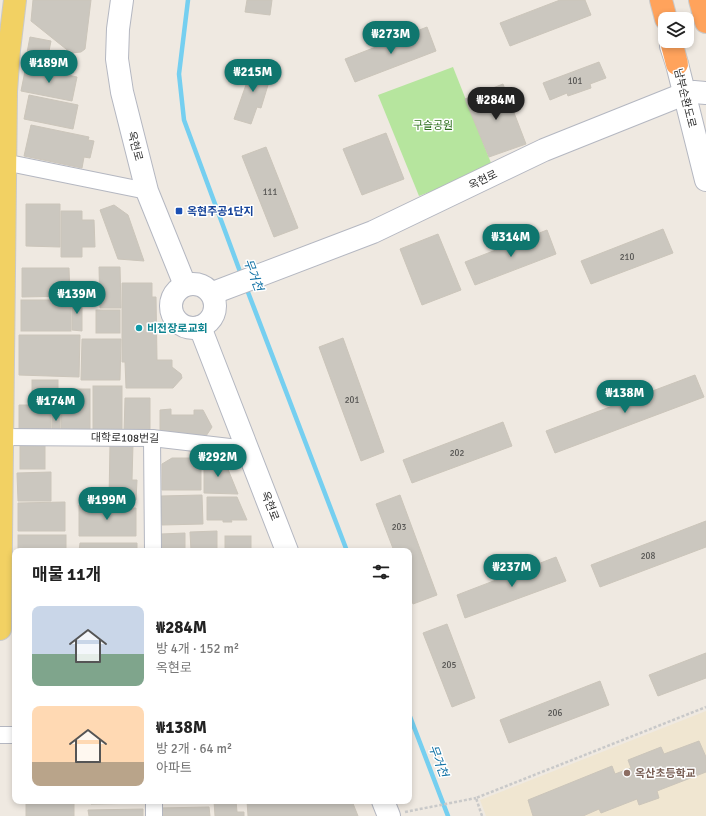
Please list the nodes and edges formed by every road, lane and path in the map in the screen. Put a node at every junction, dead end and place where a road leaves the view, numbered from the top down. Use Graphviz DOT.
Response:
graph roads {
  1 [pos="16,0"];
  2 [pos="122,0"];
  3 [pos="655,0"];
  4 [pos="661,0"];
  5 [pos="700,0"];
  6 [pos="704,0"];
  7 [pos="706,10"];
  8 [pos="659,12"];
  9 [pos="664,12"];
  10 [pos="706,22"];
  11 [pos="672,48"];
  12 [pos="676,64"];
  13 [pos="3,74"];
  14 [pos="706,93"];
  15 [pos="684,94"];
  16 [pos="4,162"];
  17 [pos="706,180"];
  18 [pos="147,191"];
  19 [pos="185,285"];
  20 [pos="219,291"];
  21 [pos="200,327"];
  22 [pos="3,437"];
  23 [pos="152,438"];
  24 [pos="247,449"];
  25 [pos="153,548"];
  26 [pos="286,548"];
  27 [pos="0,614"];
  28 [pos="0,630"];
  29 [pos="706,707"];
  30 [pos="0,735"];
  31 [pos="12,735"];
  32 [pos="476,798"];
  33 [pos="154,804"];
  34 [pos="386,811"];
  35 [pos="154,816"];
  36 [pos="482,816"];
  1 -- 13 [label="main road"];
  2 -- 18 [label="main road, 옥현로"];
  3 -- 8 [label="main road"];
  4 -- 9 [label="highway"];
  5 -- 10 [label="highway"];
  6 -- 7 [label="main road"];
  11 -- 12 [label="highway"];
  12 -- 15 [label="main road, 남부순환도로"];
  13 -- 16 [label="main road"];
  14 -- 15 [label="main road, 옥현로"];
  15 -- 17 [label="main road, 남부순환도로"];
  15 -- 20 [label="main road, 옥현로"];
  16 -- 18 [label="street"];
  16 -- 22 [label="main road"];
  18 -- 19 [label="main road, 옥현로"];
  19 -- 20 [label="main road"];
  19 -- 21 [label="main road"];
  20 -- 21 [label="main road"];
  21 -- 24 [label="main road, 옥현로"];
  22 -- 23 [label="street, 대학로108번길"];
  22 -- 27 [label="main road"];
  23 -- 24 [label="street, 대학로108번길"];
  23 -- 25 [label="street"];
  24 -- 26 [label="main road, 옥현로"];
  27 -- 28 [label="main road"];
  29 -- 32 [label="path"];
  30 -- 31 [label="street"];
  32 -- 34 [label="path"];
  32 -- 36 [label="path"];
  33 -- 35 [label="street"];
}
